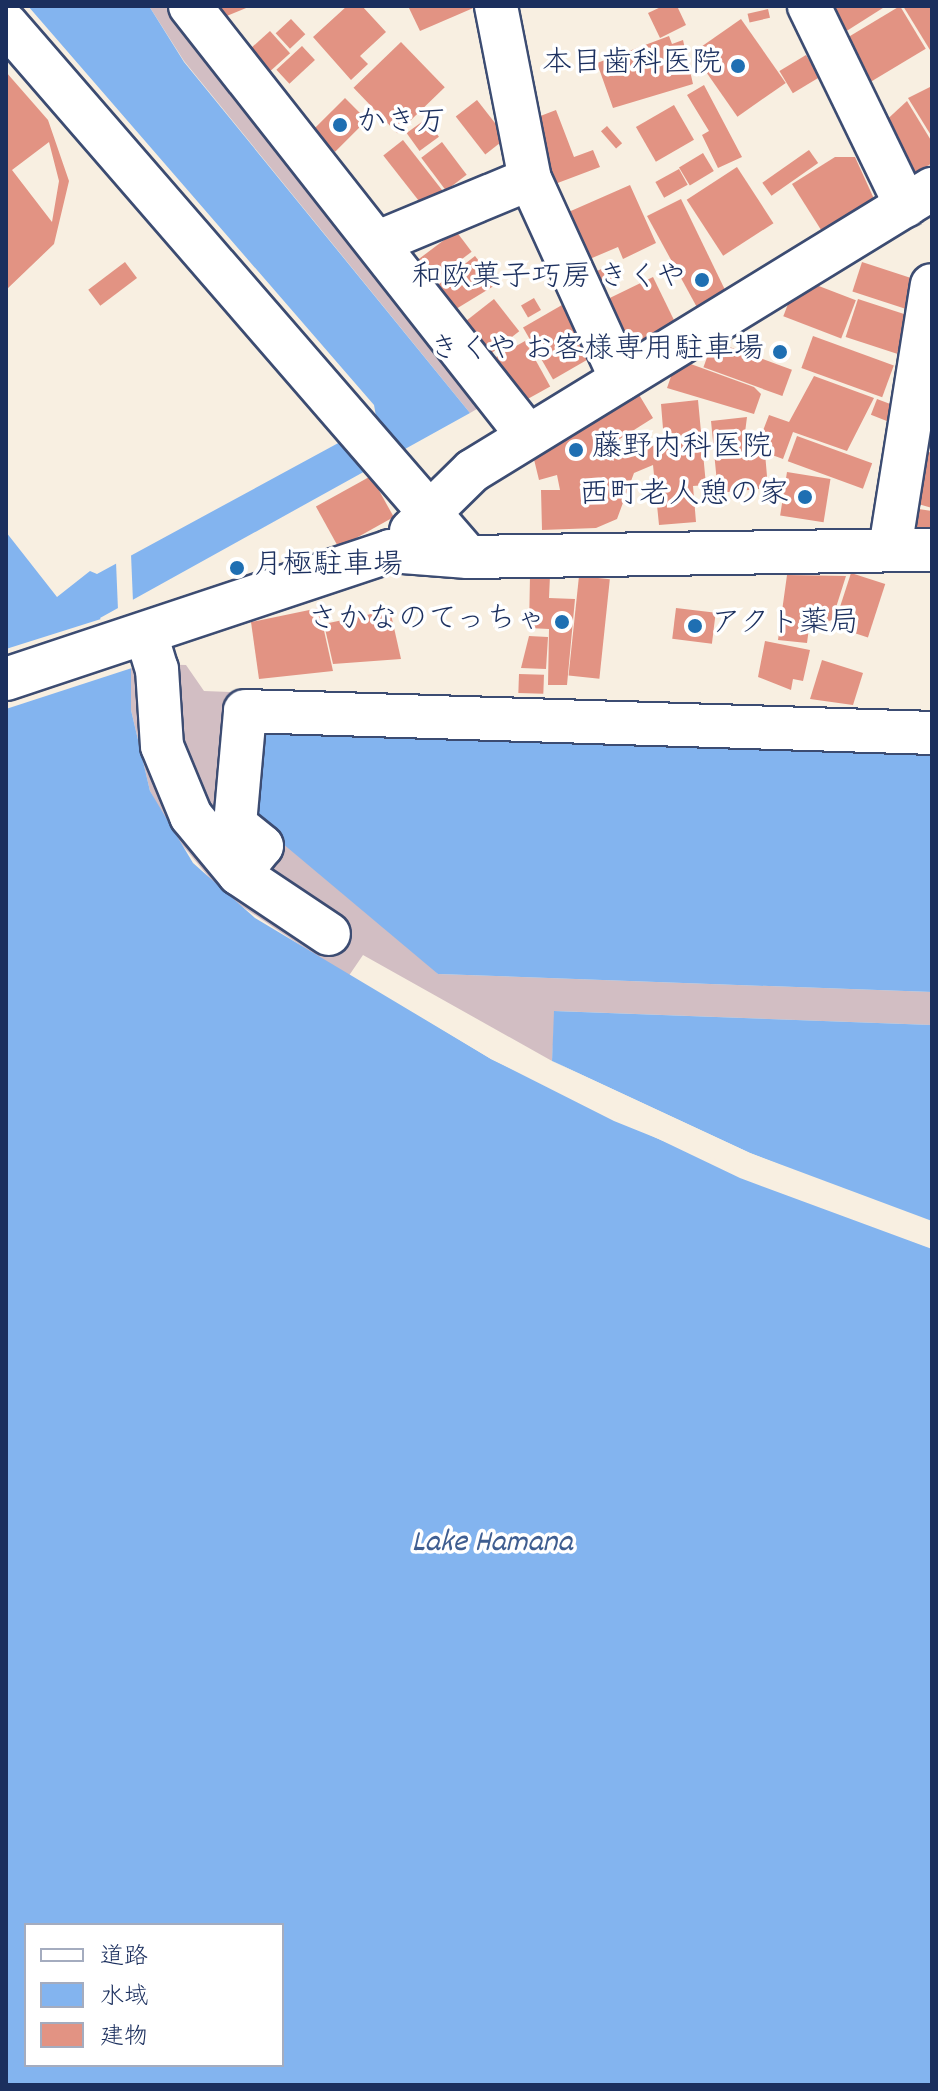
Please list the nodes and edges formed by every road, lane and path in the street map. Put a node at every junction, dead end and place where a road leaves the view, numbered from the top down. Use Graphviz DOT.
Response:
graph roads {
  1 [pos="190,6"];
  2 [pos="496,6"];
  3 [pos="809,6"];
  4 [pos="6,24"];
  5 [pos="530,179"];
  6 [pos="919,198"];
  7 [pos="381,241"];
  8 [pos="932,285"];
  9 [pos="621,379"];
  10 [pos="528,436"];
  11 [pos="430,512"];
  12 [pos="890,549"];
  13 [pos="932,550"];
  14 [pos="390,551"];
  15 [pos="468,557"];
  16 [pos="134,638"];
  17 [pos="6,679"];
  18 [pos="932,733"];
  19 [pos="239,874"];
  20 [pos="329,934"];
  1 -- 7 [label="street"];
  2 -- 5 [label="street"];
  3 -- 6 [label="street"];
  4 -- 11 [label="street"];
  5 -- 7 [label="street"];
  5 -- 9 [label="street"];
  6 -- 9 [label="street"];
  7 -- 10 [label="street"];
  8 -- 12 [label="street"];
  9 -- 10 [label="street"];
  10 -- 11 [label="street"];
  11 -- 14 [label="street"];
  11 -- 15 [label="street"];
  12 -- 13 [label="street"];
  12 -- 15 [label="street"];
  14 -- 15 [label="street"];
  14 -- 16 [label="street"];
  16 -- 17 [label="street"];
  16 -- 19 [label="street"];
  18 -- 19 [label="street"];
  19 -- 20 [label="street"];
}
